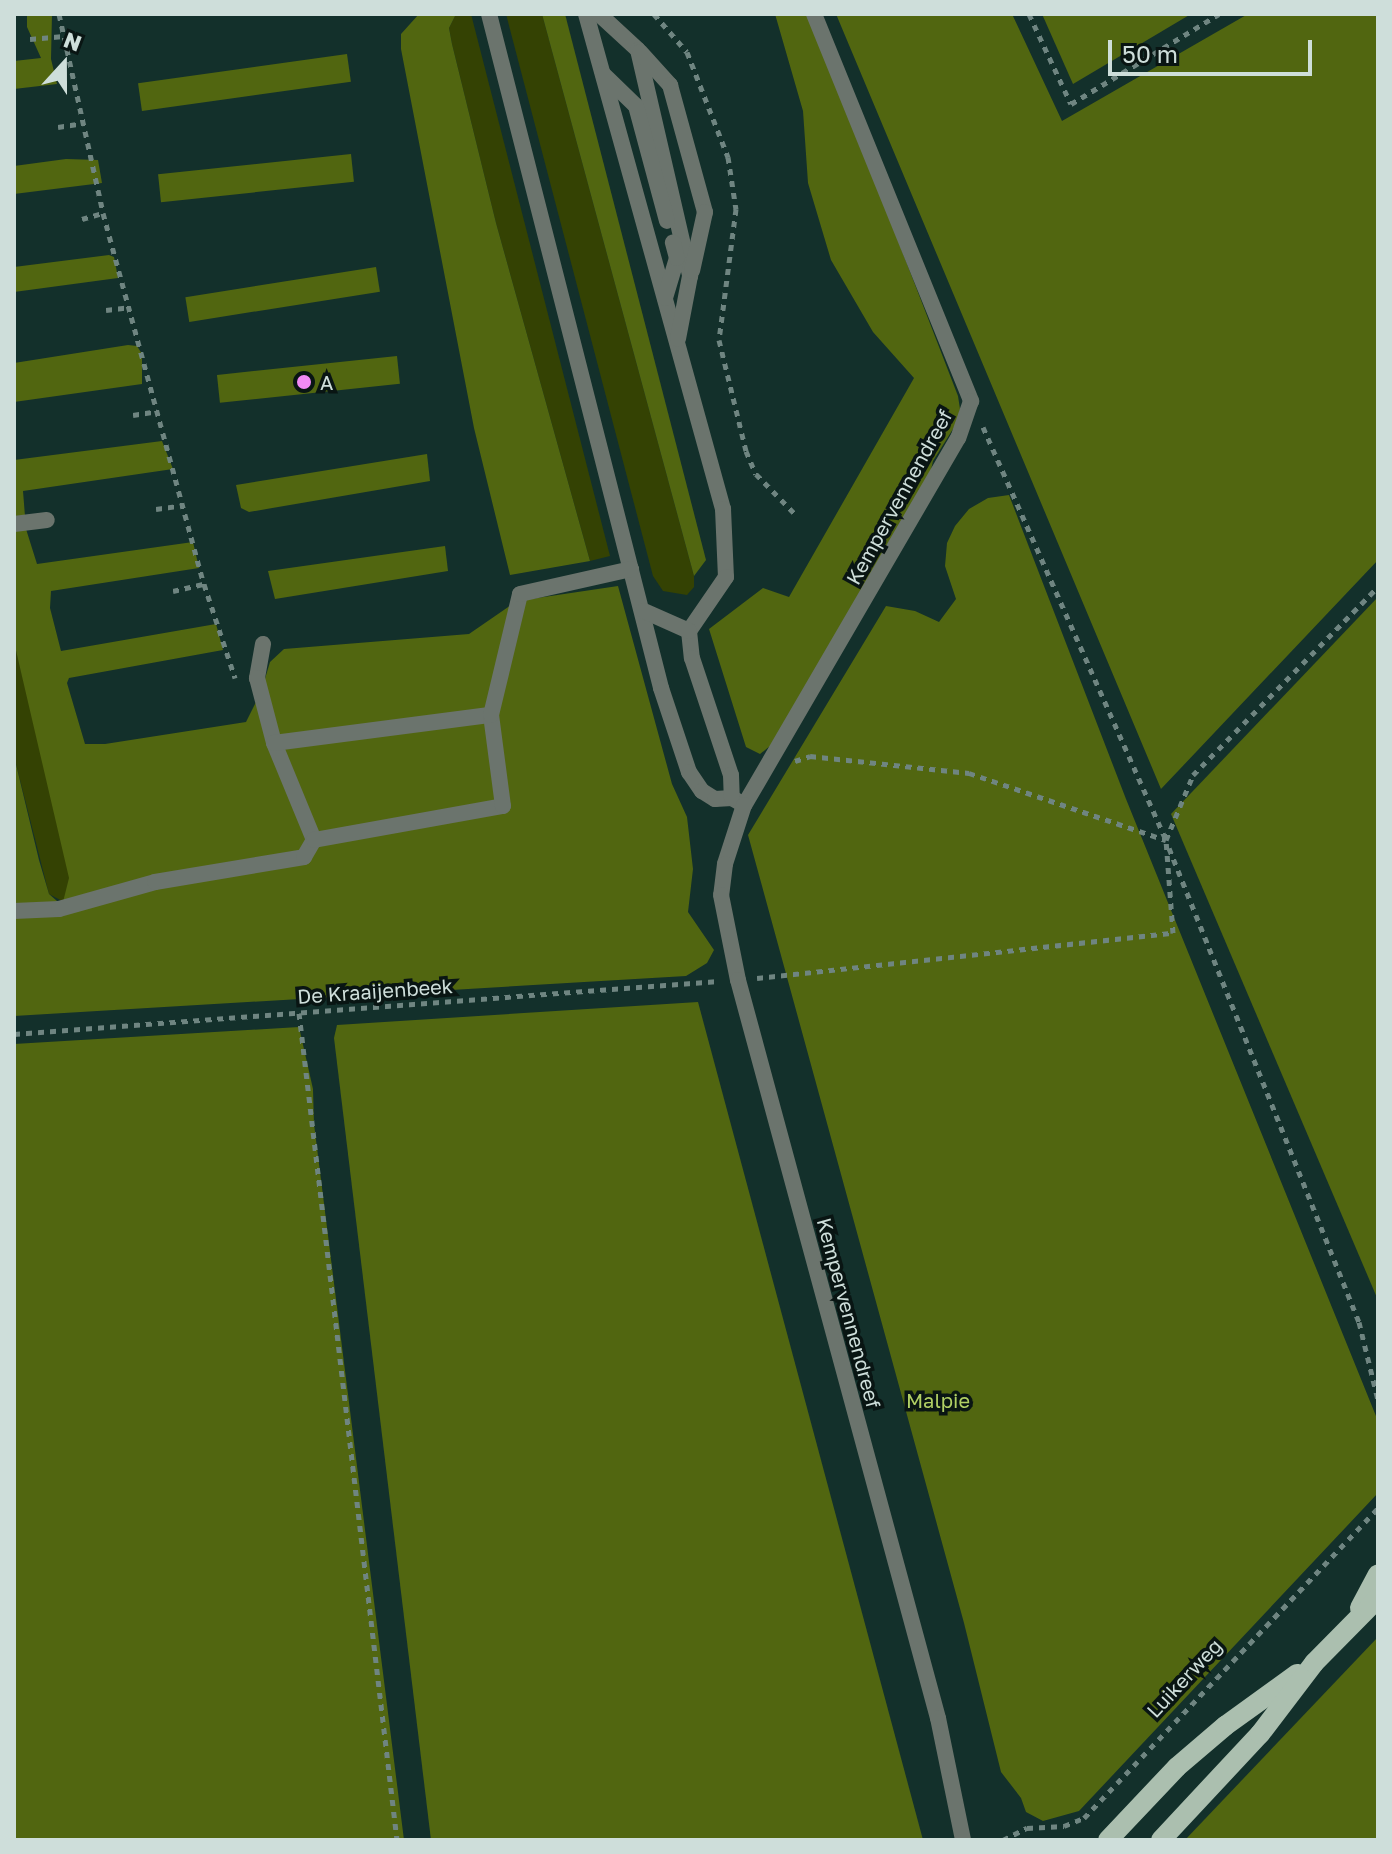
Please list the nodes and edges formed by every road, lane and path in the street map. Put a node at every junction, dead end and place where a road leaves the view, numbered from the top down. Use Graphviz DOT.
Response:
graph roads {
  1 [pos="59,14"];
  2 [pos="489,14"];
  3 [pos="586,14"];
  4 [pos="599,14"];
  5 [pos="654,14"];
  6 [pos="814,14"];
  7 [pos="1029,14"];
  8 [pos="1219,14"];
  9 [pos="64,36"];
  10 [pos="30,39"];
  11 [pos="638,50"];
  12 [pos="602,72"];
  13 [pos="84,123"];
  14 [pos="58,127"];
  15 [pos="103,213"];
  16 [pos="82,219"];
  17 [pos="690,276"];
  18 [pos="665,299"];
  19 [pos="129,307"];
  20 [pos="106,310"];
  21 [pos="677,345"];
  22 [pos="971,401"];
  23 [pos="157,411"];
  24 [pos="133,415"];
  25 [pos="184,505"];
  26 [pos="156,509"];
  27 [pos="797,516"];
  28 [pos="47,520"];
  29 [pos="14,524"];
  30 [pos="631,569"];
  31 [pos="204,584"];
  32 [pos="1378,587"];
  33 [pos="173,591"];
  34 [pos="644,611"];
  35 [pos="689,631"];
  36 [pos="263,644"];
  37 [pos="237,686"];
  38 [pos="491,715"];
  39 [pos="274,743"];
  40 [pos="767,770"];
  41 [pos="738,802"];
  42 [pos="314,840"];
  43 [pos="1166,840"];
  44 [pos="14,911"];
  45 [pos="738,980"];
  46 [pos="299,1013"];
  47 [pos="14,1034"];
  48 [pos="1378,1400"];
  49 [pos="1378,1508"];
  50 [pos="1378,1574"];
  51 [pos="1378,1598"];
  52 [pos="1355,1618"];
  53 [pos="1314,1663"];
  54 [pos="965,1837"];
  55 [pos="397,1840"];
  56 [pos="1003,1840"];
  57 [pos="1108,1840"];
  58 [pos="1161,1840"];
  1 -- 9 [label="path"];
  2 -- 30 [label="street"];
  3 -- 12 [label="street"];
  4 -- 11 [label="street"];
  5 -- 27 [label="path"];
  6 -- 22 [label="street, Kempervennendreef"];
  7 -- 8 [label="path"];
  9 -- 10 [label="path"];
  9 -- 13 [label="path"];
  11 -- 17 [label="street"];
  11 -- 17 [label="street"];
  12 -- 18 [label="street"];
  12 -- 18 [label="street"];
  13 -- 14 [label="path"];
  13 -- 15 [label="path"];
  15 -- 16 [label="path"];
  15 -- 19 [label="path"];
  17 -- 21 [label="street"];
  18 -- 21 [label="street"];
  19 -- 20 [label="path"];
  19 -- 23 [label="path"];
  21 -- 35 [label="street"];
  22 -- 40 [label="street, Kempervennendreef"];
  22 -- 43 [label="path"];
  23 -- 24 [label="path"];
  23 -- 25 [label="path"];
  25 -- 26 [label="path"];
  25 -- 31 [label="path"];
  28 -- 29 [label="street"];
  30 -- 34 [label="street"];
  30 -- 38 [label="street"];
  31 -- 33 [label="path"];
  31 -- 37 [label="path"];
  32 -- 43 [label="path"];
  34 -- 35 [label="street"];
  34 -- 41 [label="street"];
  35 -- 41 [label="street"];
  36 -- 39 [label="street"];
  38 -- 39 [label="street"];
  38 -- 42 [label="street"];
  39 -- 42 [label="street"];
  40 -- 41 [label="street, Kempervennendreef"];
  40 -- 43 [label="path"];
  41 -- 45 [label="street, Kempervennendreef"];
  42 -- 44 [label="street"];
  43 -- 45 [label="path, De Kraaijenbeek"];
  43 -- 48 [label="path"];
  45 -- 46 [label="path, De Kraaijenbeek"];
  45 -- 54 [label="street, Kempervennendreef"];
  46 -- 47 [label="path, De Kraaijenbeek"];
  46 -- 55 [label="path"];
  49 -- 56 [label="path, Luikerweg"];
  50 -- 52 [label="main road"];
  51 -- 52 [label="main road"];
  52 -- 53 [label="main road"];
  53 -- 57 [label="main road"];
  53 -- 58 [label="main road"];
}
